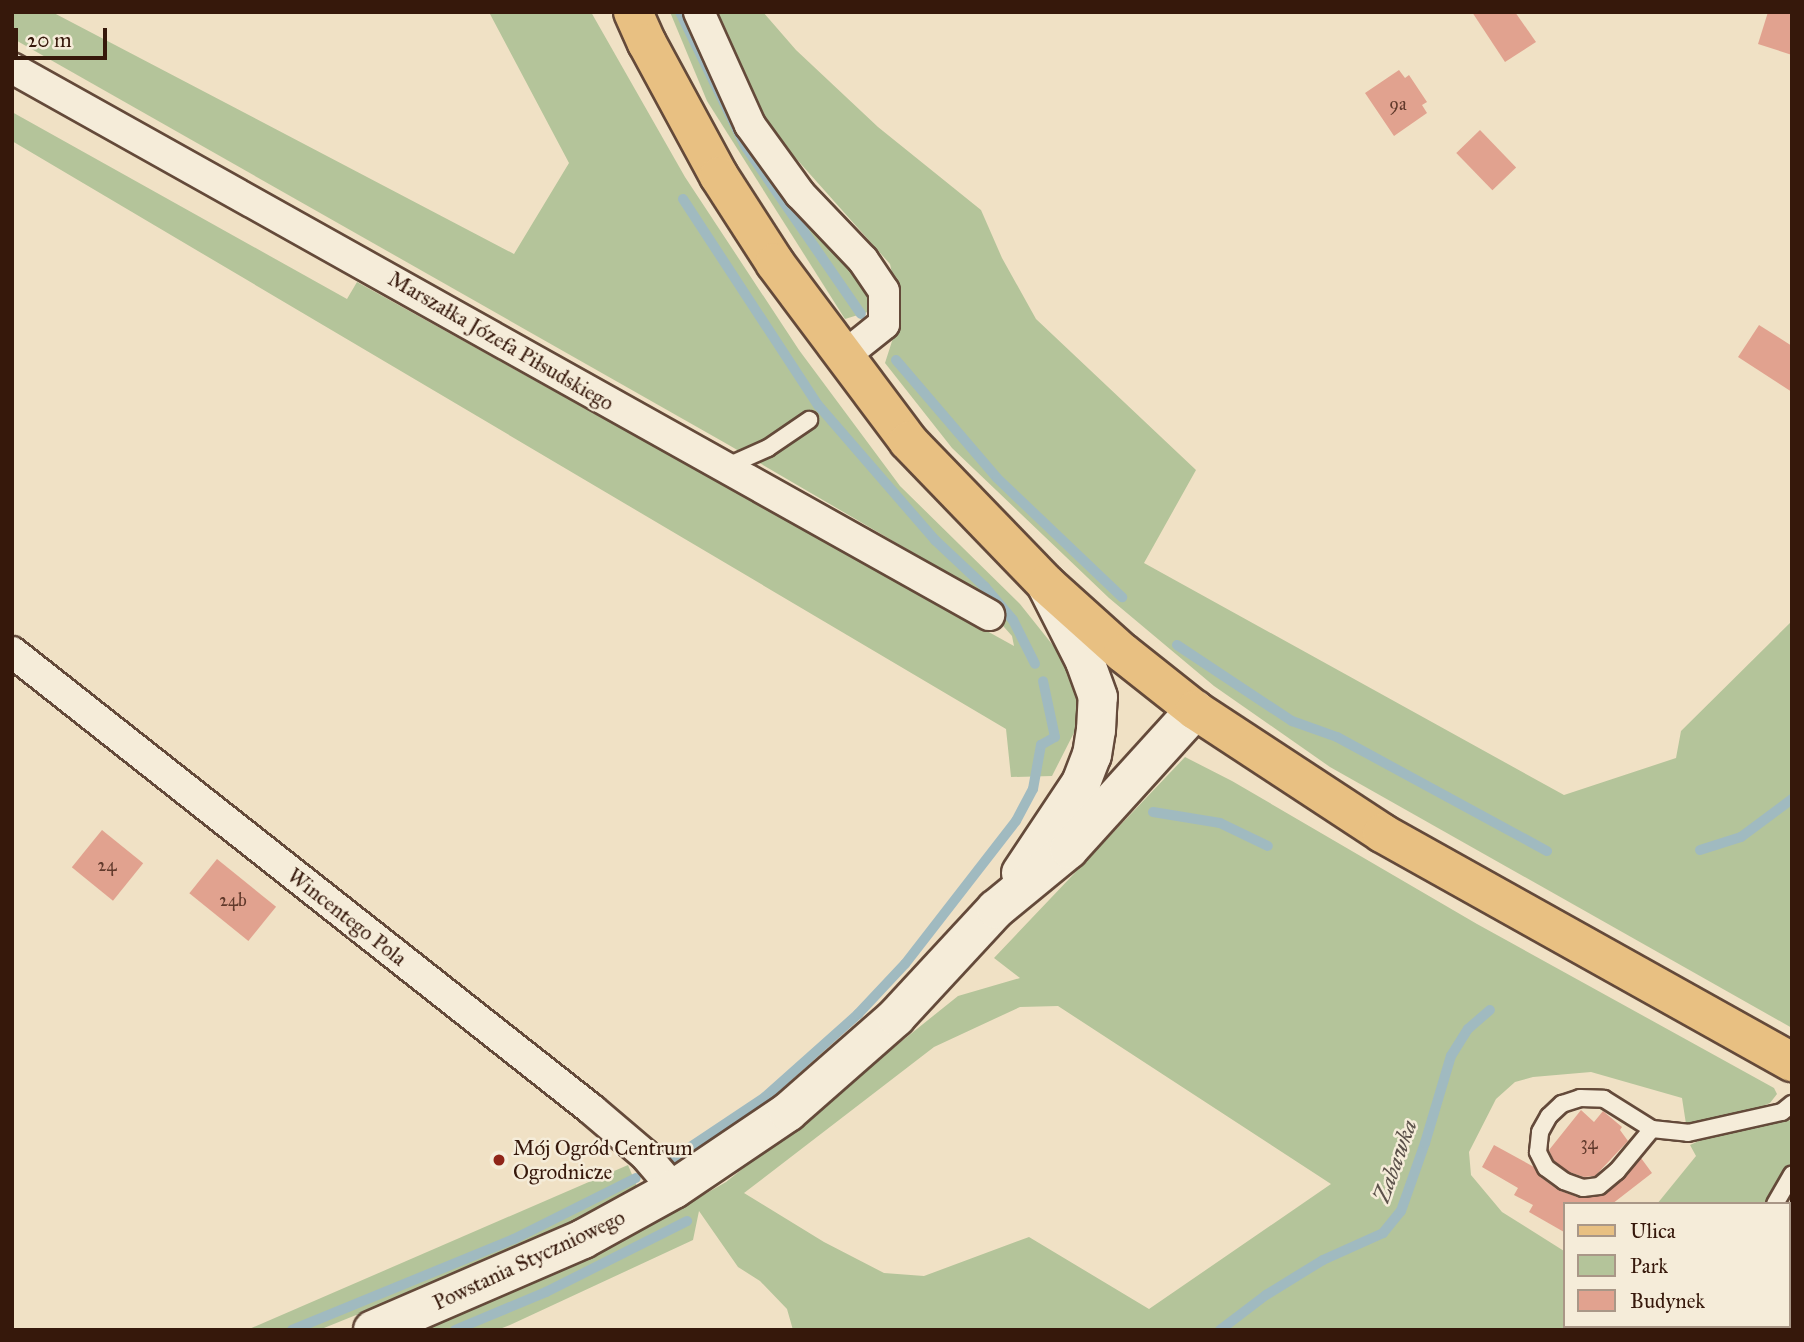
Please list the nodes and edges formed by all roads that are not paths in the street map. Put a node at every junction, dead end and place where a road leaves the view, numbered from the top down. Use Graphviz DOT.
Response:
graph roads {
  1 [pos="633,12"];
  2 [pos="699,12"];
  3 [pos="12,68"];
  4 [pos="844,356"];
  5 [pos="809,420"];
  6 [pos="723,468"];
  7 [pos="1046,584"];
  8 [pos="989,615"];
  9 [pos="12,652"];
  10 [pos="1195,710"];
  11 [pos="996,909"];
  12 [pos="1792,1062"];
  13 [pos="1792,1104"];
  14 [pos="1652,1129"];
  15 [pos="1792,1175"];
  16 [pos="674,1189"];
  17 [pos="1776,1202"];
  18 [pos="373,1330"];
  1 -- 4 [label="main road"];
  2 -- 4 [label="street"];
  3 -- 6 [label="street, Marszałka Józefa Piłsudskiego"];
  4 -- 7 [label="main road"];
  5 -- 6 [label="lane"];
  6 -- 8 [label="street, Marszałka Józefa Piłsudskiego"];
  7 -- 10 [label="main road"];
  7 -- 11 [label="main road, Powstania Styczniowego"];
  9 -- 16 [label="street, Wincentego Pola"];
  10 -- 11 [label="main road, Powstania Styczniowego"];
  10 -- 12 [label="main road"];
  11 -- 16 [label="main road, Powstania Styczniowego"];
  13 -- 14 [label="lane"];
  14 -- 14 [label="lane"];
  15 -- 17 [label="lane"];
  16 -- 18 [label="main road, Powstania Styczniowego"];
}
